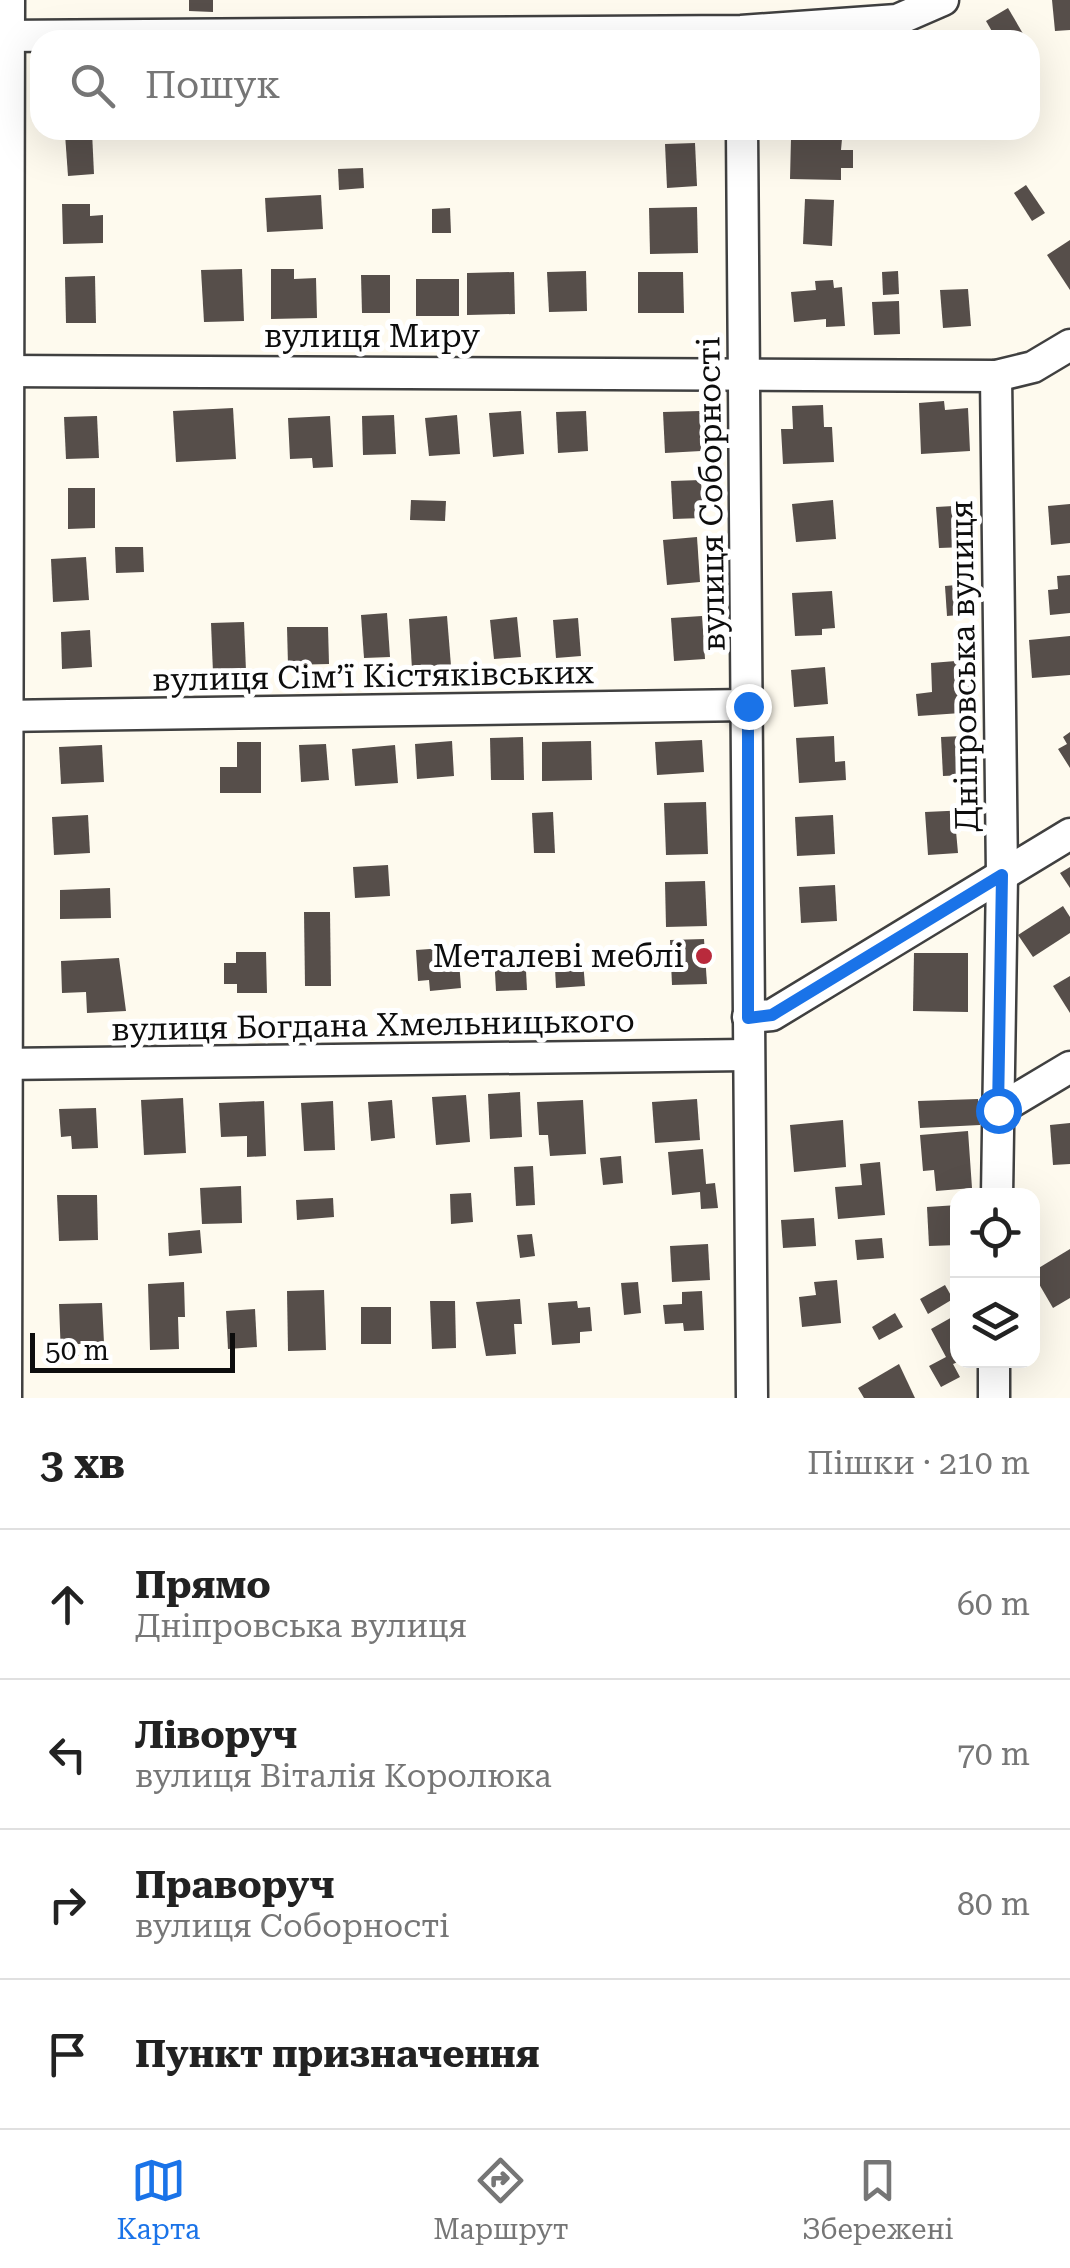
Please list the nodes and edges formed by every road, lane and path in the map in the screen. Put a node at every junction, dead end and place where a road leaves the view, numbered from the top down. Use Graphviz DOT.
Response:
graph roads {
  1 [pos="8,0"];
  2 [pos="943,0"];
  3 [pos="741,24"];
  4 [pos="372,30"];
  5 [pos="4,36"];
  6 [pos="30,36"];
  7 [pos="742,140"];
  8 [pos="1070,345"];
  9 [pos="4,370"];
  10 [pos="745,372"];
  11 [pos="996,376"];
  12 [pos="748,706"];
  13 [pos="4,716"];
  14 [pos="1070,834"];
  15 [pos="1002,875"];
  16 [pos="748,1018"];
  17 [pos="747,1056"];
  18 [pos="3,1064"];
  19 [pos="1070,1067"];
  20 [pos="998,1110"];
  21 [pos="997,1188"];
  22 [pos="994,1368"];
  23 [pos="6,1398"];
  24 [pos="752,1398"];
  25 [pos="994,1398"];
  1 -- 5 [label="street"];
  2 -- 3 [label="street"];
  3 -- 4 [label="street"];
  5 -- 6 [label="street"];
  5 -- 9 [label="street"];
  7 -- 10 [label="street, вулиця Соборності"];
  8 -- 11 [label="street, вулиця Миру"];
  9 -- 10 [label="street, вулиця Миру"];
  9 -- 13 [label="street"];
  10 -- 11 [label="street, вулиця Миру"];
  10 -- 12 [label="street, вулиця Соборності"];
  11 -- 15 [label="street, Дніпровська вулиця"];
  12 -- 13 [label="street, вулиця Сімʼї Кістяківських"];
  12 -- 16 [label="street, вулиця Соборності"];
  13 -- 18 [label="street"];
  14 -- 15 [label="street"];
  15 -- 16 [label="street"];
  15 -- 20 [label="street, Дніпровська вулиця"];
  16 -- 17 [label="street, вулиця Соборності"];
  17 -- 18 [label="street, вулиця Богдана Хмельницького"];
  17 -- 24 [label="street, вулиця Соборності"];
  18 -- 23 [label="street"];
  19 -- 20 [label="street"];
  20 -- 21 [label="street, Дніпровська вулиця"];
  22 -- 25 [label="street"];
}
